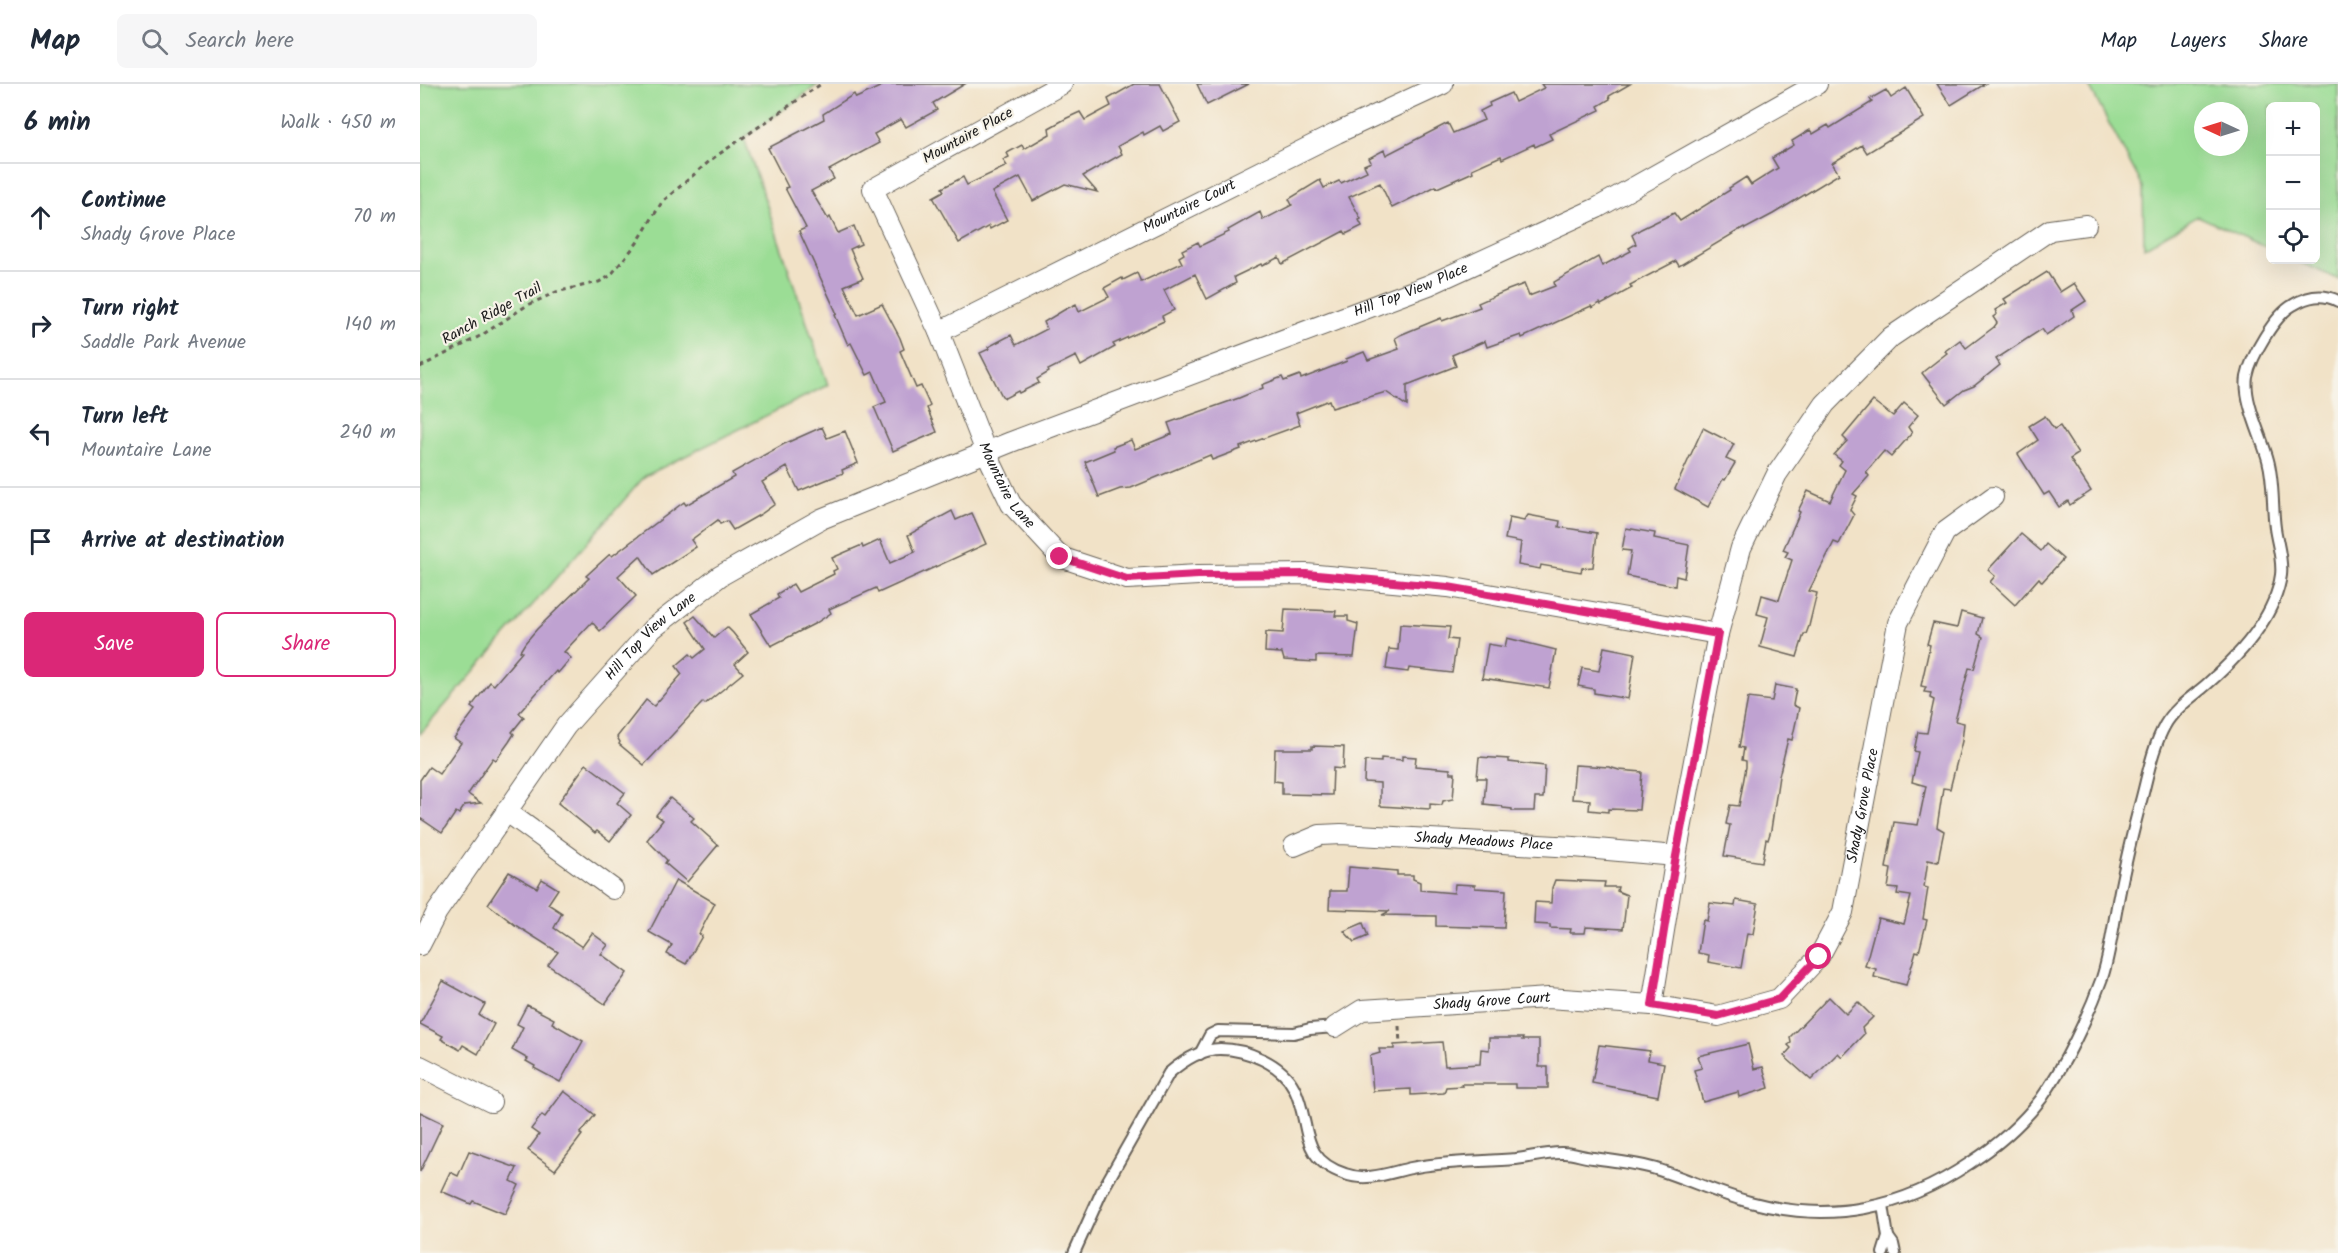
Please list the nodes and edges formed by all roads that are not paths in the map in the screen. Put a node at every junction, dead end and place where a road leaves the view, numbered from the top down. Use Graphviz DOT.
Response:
graph roads {
  1 [pos="1062,84"];
  2 [pos="1443,84"];
  3 [pos="1817,84"];
  4 [pos="873,189"];
  5 [pos="2085,225"];
  6 [pos="2338,301"];
  7 [pos="939,332"];
  8 [pos="986,452"];
  9 [pos="1993,497"];
  10 [pos="1718,634"];
  11 [pos="506,811"];
  12 [pos="1294,846"];
  13 [pos="1676,856"];
  14 [pos="613,889"];
  15 [pos="420,945"];
  16 [pos="1652,1005"];
  17 [pos="1335,1028"];
  18 [pos="1200,1054"];
  19 [pos="420,1066"];
  20 [pos="491,1102"];
  21 [pos="1883,1204"];
  22 [pos="1888,1237"];
  23 [pos="1074,1253"];
  24 [pos="1883,1253"];
  25 [pos="1895,1253"];
  1 -- 4 [label="street, Mountaire Place"];
  2 -- 7 [label="street, Mountaire Court"];
  3 -- 8 [label="street, Hill Top View Place"];
  4 -- 7 [label="street, Mountaire Lane"];
  5 -- 10 [label="street"];
  6 -- 21 [label="lane"];
  7 -- 8 [label="street, Mountaire Lane"];
  8 -- 10 [label="street, Mountaire Lane"];
  8 -- 11 [label="street, Hill Top View Lane"];
  9 -- 16 [label="street, Shady Grove Place"];
  10 -- 13 [label="street"];
  11 -- 14 [label="street"];
  11 -- 15 [label="street, Hill Top View Lane"];
  12 -- 13 [label="street, Shady Meadows Place"];
  13 -- 16 [label="street"];
  16 -- 17 [label="street, Shady Grove Court"];
  17 -- 18 [label="lane"];
  18 -- 21 [label="lane"];
  18 -- 23 [label="lane"];
  19 -- 20 [label="street"];
  21 -- 22 [label="lane"];
  22 -- 24 [label="lane"];
  22 -- 25 [label="lane"];
}
